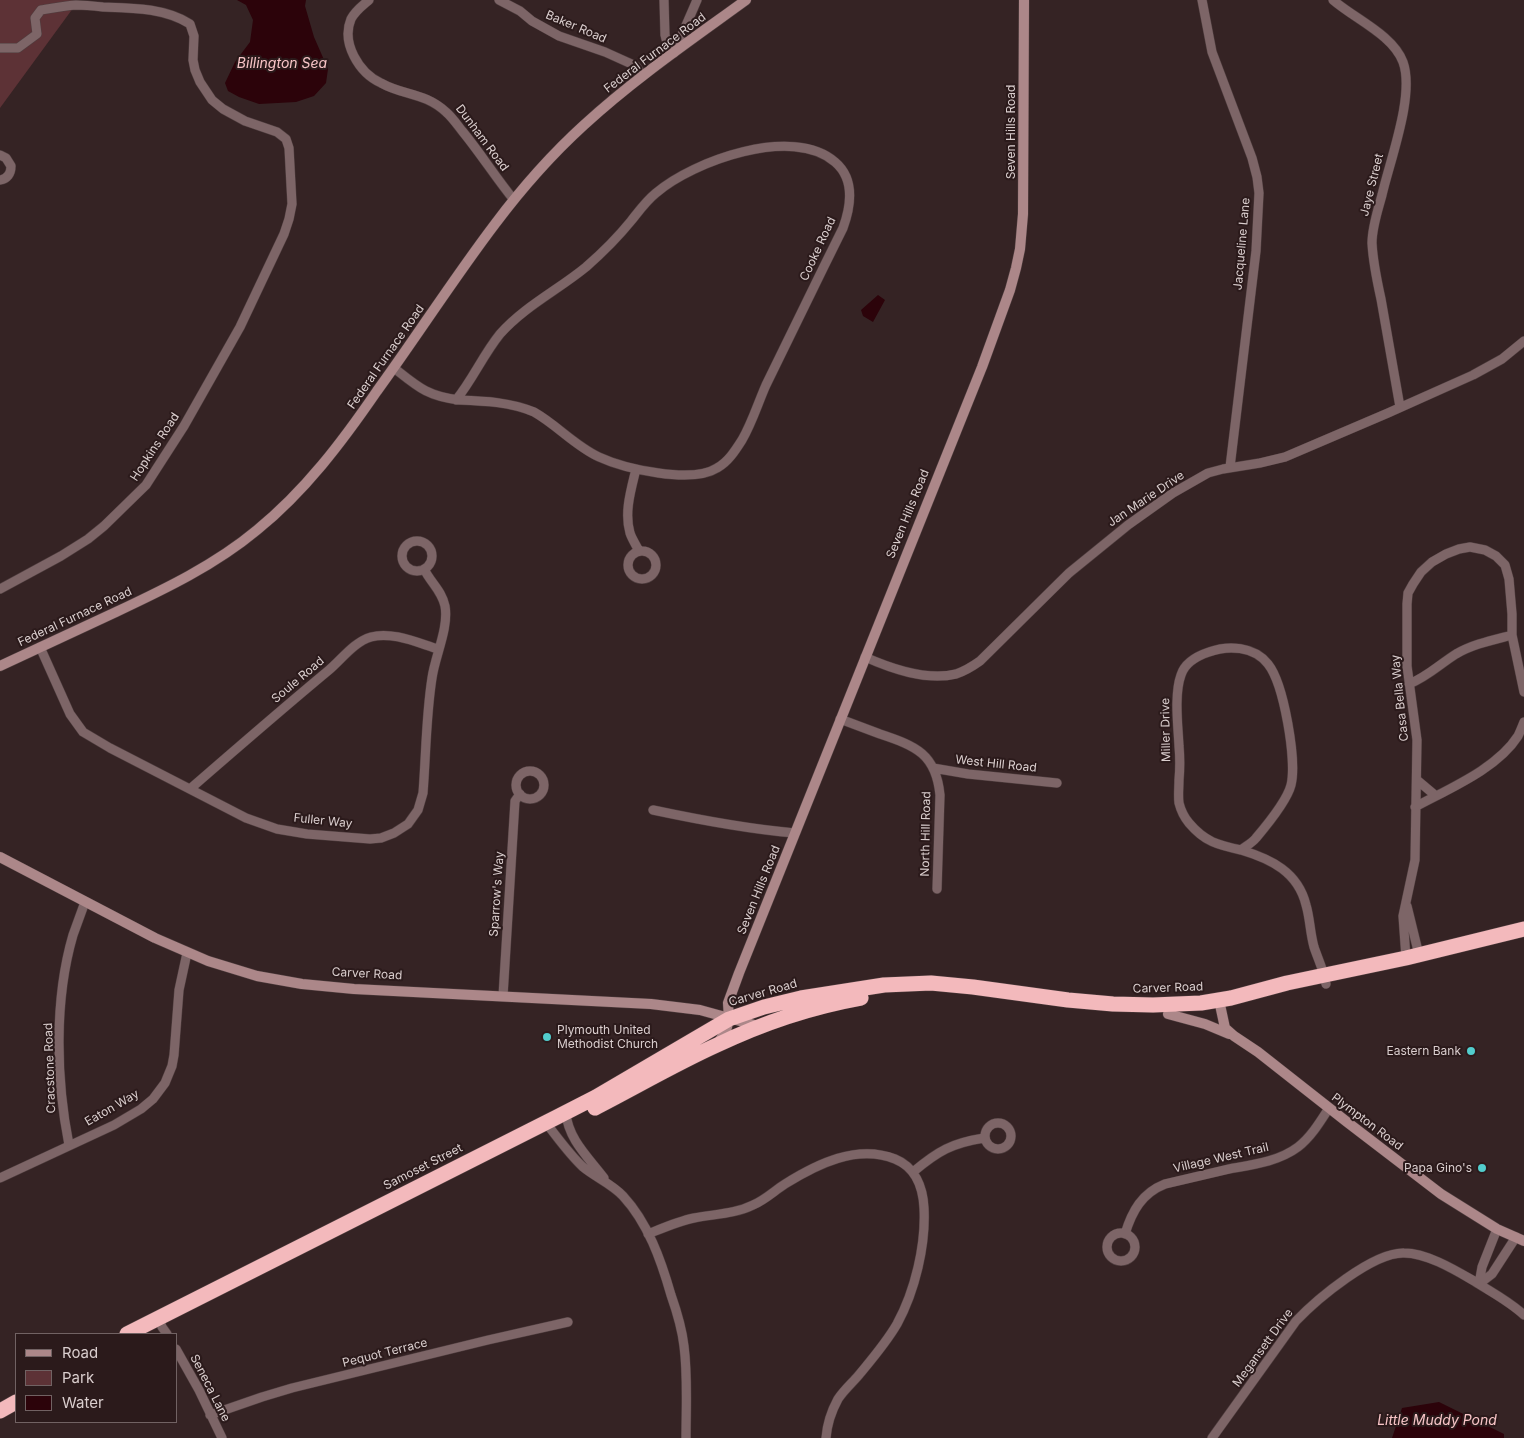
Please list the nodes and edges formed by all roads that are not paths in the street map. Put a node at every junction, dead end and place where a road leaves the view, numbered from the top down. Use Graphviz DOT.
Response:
graph roads {
  1 [pos="369,0"];
  2 [pos="499,0"];
  3 [pos="512,0"];
  4 [pos="664,0"];
  5 [pos="697,0"];
  6 [pos="746,0"];
  7 [pos="1024,0"];
  8 [pos="1202,0"];
  9 [pos="1333,0"];
  10 [pos="520,12"];
  11 [pos="0,48"];
  12 [pos="674,53"];
  13 [pos="643,76"];
  14 [pos="0,156"];
  15 [pos="0,180"];
  16 [pos="514,200"];
  17 [pos="1524,341"];
  18 [pos="394,368"];
  19 [pos="456,400"];
  20 [pos="1400,408"];
  21 [pos="1230,468"];
  22 [pos="636,469"];
  23 [pos="639,551"];
  24 [pos="424,570"];
  25 [pos="0,588"];
  26 [pos="1512,635"];
  27 [pos="40,647"];
  28 [pos="438,649"];
  29 [pos="865,657"];
  30 [pos="0,666"];
  31 [pos="1409,684"];
  32 [pos="1524,692"];
  33 [pos="840,720"];
  34 [pos="1524,722"];
  35 [pos="933,768"];
  36 [pos="1417,780"];
  37 [pos="1057,784"];
  38 [pos="190,789"];
  39 [pos="520,794"];
  40 [pos="1436,796"];
  41 [pos="1415,808"];
  42 [pos="653,810"];
  43 [pos="795,833"];
  44 [pos="1241,850"];
  45 [pos="0,857"];
  46 [pos="937,889"];
  47 [pos="85,902"];
  48 [pos="1524,929"];
  49 [pos="1524,939"];
  50 [pos="188,953"];
  51 [pos="1412,956"];
  52 [pos="1326,980"];
  53 [pos="503,996"];
  54 [pos="1220,1004"];
  55 [pos="1168,1014"];
  56 [pos="729,1019"];
  57 [pos="760,1027"];
  58 [pos="1234,1036"];
  59 [pos="717,1045"];
  60 [pos="1329,1108"];
  61 [pos="566,1118"];
  62 [pos="549,1126"];
  63 [pos="984,1138"];
  64 [pos="69,1145"];
  65 [pos="913,1172"];
  66 [pos="0,1178"];
  67 [pos="612,1188"];
  68 [pos="1497,1229"];
  69 [pos="648,1234"];
  70 [pos="1125,1234"];
  71 [pos="1520,1239"];
  72 [pos="1479,1284"];
  73 [pos="1524,1315"];
  74 [pos="568,1322"];
  75 [pos="162,1326"];
  76 [pos="131,1333"];
  77 [pos="150,1333"];
  78 [pos="178,1353"];
  79 [pos="15,1392"];
  80 [pos="0,1400"];
  81 [pos="15,1403"];
  82 [pos="0,1411"];
  83 [pos="210,1415"];
  84 [pos="222,1438"];
  85 [pos="686,1438"];
  86 [pos="826,1438"];
  87 [pos="1212,1438"];
  1 -- 16 [label="street, Dunham Road"];
  2 -- 10 [label="street, Baker Road"];
  3 -- 10 [label="street"];
  4 -- 12 [label="street"];
  5 -- 12 [label="street"];
  6 -- 12 [label="street, Federal Furnace Road"];
  7 -- 29 [label="street, Seven Hills Road"];
  8 -- 21 [label="street, Jacqueline Lane"];
  9 -- 20 [label="street, Jaye Street"];
  10 -- 13 [label="street, Baker Road"];
  11 -- 25 [label="street, Hopkins Road"];
  12 -- 13 [label="street, Federal Furnace Road"];
  13 -- 16 [label="street, Federal Furnace Road"];
  14 -- 15 [label="street"];
  16 -- 18 [label="street, Federal Furnace Road"];
  17 -- 20 [label="street, Jan Marie Drive"];
  18 -- 19 [label="street, Cooke Road"];
  18 -- 27 [label="street, Federal Furnace Road"];
  19 -- 22 [label="street, Cooke Road"];
  19 -- 22 [label="street, Cooke Road"];
  20 -- 21 [label="street, Jan Marie Drive"];
  21 -- 29 [label="street, Jan Marie Drive"];
  22 -- 23 [label="street"];
  24 -- 28 [label="street, Fuller Way"];
  26 -- 31 [label="street"];
  26 -- 31 [label="street, Casa Bella Way"];
  26 -- 32 [label="street, Casa Bella Way"];
  27 -- 30 [label="street, Federal Furnace Road"];
  27 -- 38 [label="street, Fuller Way"];
  28 -- 38 [label="street, Soule Road"];
  28 -- 38 [label="street, Fuller Way"];
  29 -- 33 [label="street, Seven Hills Road"];
  31 -- 36 [label="street, Casa Bella Way"];
  33 -- 35 [label="street, North Hill Road"];
  33 -- 43 [label="street, Seven Hills Road"];
  34 -- 40 [label="street"];
  35 -- 37 [label="street, West Hill Road"];
  35 -- 46 [label="street, North Hill Road"];
  36 -- 40 [label="street"];
  36 -- 41 [label="street, Casa Bella Way"];
  39 -- 53 [label="street, Sparrow's Way"];
  40 -- 41 [label="street"];
  41 -- 51 [label="street, Casa Bella Way"];
  42 -- 43 [label="street"];
  43 -- 56 [label="street, Seven Hills Road"];
  44 -- 44 [label="street, Miller Drive"];
  44 -- 52 [label="street, Miller Drive"];
  45 -- 47 [label="street, Carver Road"];
  47 -- 50 [label="street, Carver Road"];
  47 -- 64 [label="street, Cracstone Road"];
  48 -- 51 [label="highway, Carver Road"];
  49 -- 52 [label="highway, Carver Road"];
  50 -- 53 [label="street, Carver Road"];
  50 -- 64 [label="street, Eaton Way"];
  51 -- 52 [label="highway, Carver Road"];
  52 -- 54 [label="highway, Carver Road"];
  53 -- 56 [label="street, Carver Road"];
  54 -- 55 [label="highway, Carver Road"];
  54 -- 56 [label="highway, Carver Road"];
  54 -- 58 [label="street, Plympton Road"];
  55 -- 57 [label="highway, Carver Road"];
  55 -- 58 [label="street"];
  56 -- 57 [label="street"];
  56 -- 59 [label="street, Seven Hills Road"];
  56 -- 61 [label="highway, Samoset Street"];
  57 -- 59 [label="highway, Carver Road"];
  58 -- 60 [label="street, Plympton Road"];
  59 -- 61 [label="highway, Samoset Street"];
  60 -- 68 [label="street, Plympton Road"];
  60 -- 70 [label="street, Village West Trail"];
  61 -- 62 [label="highway, Samoset Street"];
  61 -- 67 [label="street"];
  62 -- 67 [label="street"];
  62 -- 75 [label="highway, Samoset Street"];
  63 -- 65 [label="street"];
  64 -- 66 [label="street, Eaton Way"];
  65 -- 69 [label="street"];
  65 -- 86 [label="street"];
  67 -- 69 [label="street"];
  68 -- 71 [label="street, Plympton Road"];
  68 -- 72 [label="street"];
  69 -- 85 [label="street"];
  71 -- 72 [label="street"];
  72 -- 73 [label="street, Megansett Drive"];
  72 -- 87 [label="street, Megansett Drive"];
  74 -- 83 [label="street, Pequot Terrace"];
  75 -- 76 [label="highway, Samoset Street"];
  75 -- 77 [label="highway, Samoset Street"];
  78 -- 83 [label="street, Seneca Lane"];
  79 -- 80 [label="highway"];
  81 -- 82 [label="highway"];
  83 -- 84 [label="street, Seneca Lane"];
}
